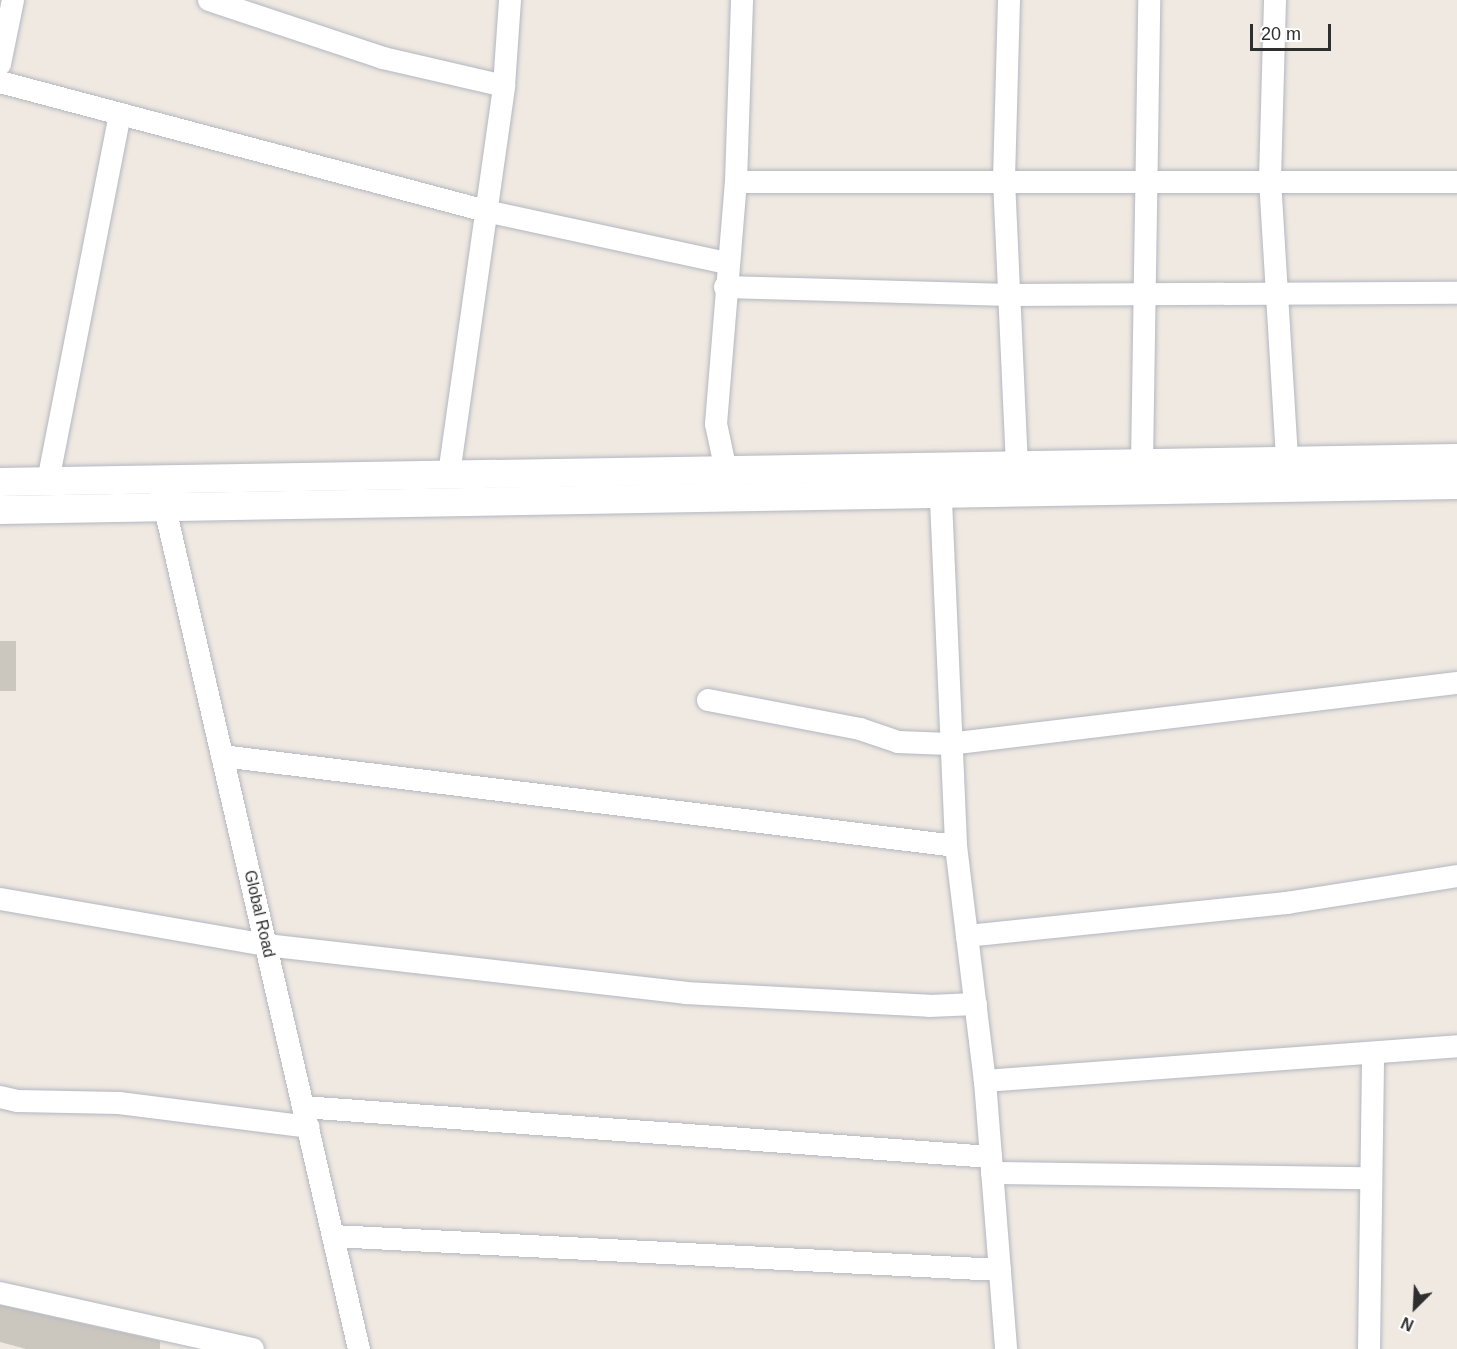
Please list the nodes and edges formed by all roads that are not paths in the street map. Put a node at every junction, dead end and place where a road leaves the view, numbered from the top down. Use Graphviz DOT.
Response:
graph roads {
  1 [pos="13,0"];
  2 [pos="209,0"];
  3 [pos="510,0"];
  4 [pos="742,0"];
  5 [pos="1009,0"];
  6 [pos="1149,0"];
  7 [pos="1275,0"];
  8 [pos="0,64"];
  9 [pos="0,82"];
  10 [pos="504,86"];
  11 [pos="120,114"];
  12 [pos="1004,180"];
  13 [pos="1146,180"];
  14 [pos="1270,180"];
  15 [pos="736,182"];
  16 [pos="1457,182"];
  17 [pos="486,212"];
  18 [pos="726,263"];
  19 [pos="725,287"];
  20 [pos="1277,292"];
  21 [pos="1457,292"];
  22 [pos="1142,294"];
  23 [pos="1010,295"];
  24 [pos="1457,458"];
  25 [pos="1287,460"];
  26 [pos="1142,463"];
  27 [pos="1017,465"];
  28 [pos="724,470"];
  29 [pos="449,474"];
  30 [pos="940,480"];
  31 [pos="48,481"];
  32 [pos="0,482"];
  33 [pos="1457,485"];
  34 [pos="162,493"];
  35 [pos="733,498"];
  36 [pos="0,510"];
  37 [pos="1457,683"];
  38 [pos="708,700"];
  39 [pos="949,744"];
  40 [pos="222,756"];
  41 [pos="956,846"];
  42 [pos="1457,876"];
  43 [pos="0,899"];
  44 [pos="967,936"];
  45 [pos="266,945"];
  46 [pos="976,1004"];
  47 [pos="1457,1046"];
  48 [pos="1373,1054"];
  49 [pos="985,1081"];
  50 [pos="0,1097"];
  51 [pos="305,1117"];
  52 [pos="991,1165"];
  53 [pos="1371,1178"];
  54 [pos="333,1236"];
  55 [pos="1000,1270"];
  56 [pos="0,1293"];
  57 [pos="190,1342"];
  58 [pos="253,1349"];
  59 [pos="358,1349"];
  60 [pos="1006,1349"];
  61 [pos="1369,1349"];
  1 -- 8 [label="street"];
  2 -- 10 [label="street"];
  3 -- 10 [label="street"];
  4 -- 15 [label="street"];
  5 -- 12 [label="street"];
  6 -- 13 [label="street"];
  7 -- 14 [label="street"];
  9 -- 11 [label="street"];
  10 -- 17 [label="street"];
  11 -- 17 [label="street"];
  11 -- 31 [label="street"];
  12 -- 13 [label="street"];
  12 -- 15 [label="street"];
  12 -- 23 [label="street"];
  13 -- 14 [label="street"];
  13 -- 22 [label="street"];
  14 -- 16 [label="street"];
  14 -- 20 [label="street"];
  15 -- 18 [label="street"];
  17 -- 18 [label="street"];
  17 -- 29 [label="street"];
  18 -- 19 [label="street"];
  19 -- 23 [label="street"];
  19 -- 28 [label="street"];
  20 -- 21 [label="street"];
  20 -- 22 [label="street"];
  20 -- 25 [label="street"];
  22 -- 23 [label="street"];
  22 -- 26 [label="street"];
  23 -- 27 [label="street"];
  24 -- 25 [label="street"];
  25 -- 26 [label="street"];
  26 -- 27 [label="street"];
  27 -- 30 [label="street"];
  28 -- 29 [label="street"];
  28 -- 30 [label="street"];
  28 -- 35 [label="street"];
  29 -- 34 [label="street"];
  30 -- 33 [label="street"];
  30 -- 35 [label="street"];
  30 -- 39 [label="street"];
  31 -- 32 [label="street"];
  31 -- 34 [label="street"];
  34 -- 35 [label="street"];
  34 -- 36 [label="street"];
  34 -- 40 [label="street, Global Road"];
  37 -- 39 [label="street"];
  38 -- 39 [label="street"];
  39 -- 41 [label="street"];
  40 -- 41 [label="street"];
  40 -- 45 [label="street, Global Road"];
  41 -- 44 [label="street"];
  42 -- 44 [label="street"];
  43 -- 45 [label="street"];
  44 -- 46 [label="street"];
  45 -- 46 [label="street"];
  45 -- 51 [label="street, Global Road"];
  46 -- 49 [label="street"];
  47 -- 48 [label="street"];
  48 -- 49 [label="street"];
  48 -- 53 [label="street"];
  49 -- 52 [label="street"];
  50 -- 51 [label="street"];
  51 -- 52 [label="street"];
  51 -- 54 [label="street, Global Road"];
  52 -- 53 [label="street"];
  52 -- 55 [label="street"];
  53 -- 61 [label="street"];
  54 -- 55 [label="street"];
  54 -- 59 [label="street, Global Road"];
  55 -- 60 [label="street"];
  56 -- 57 [label="street"];
  57 -- 58 [label="street"];
}
